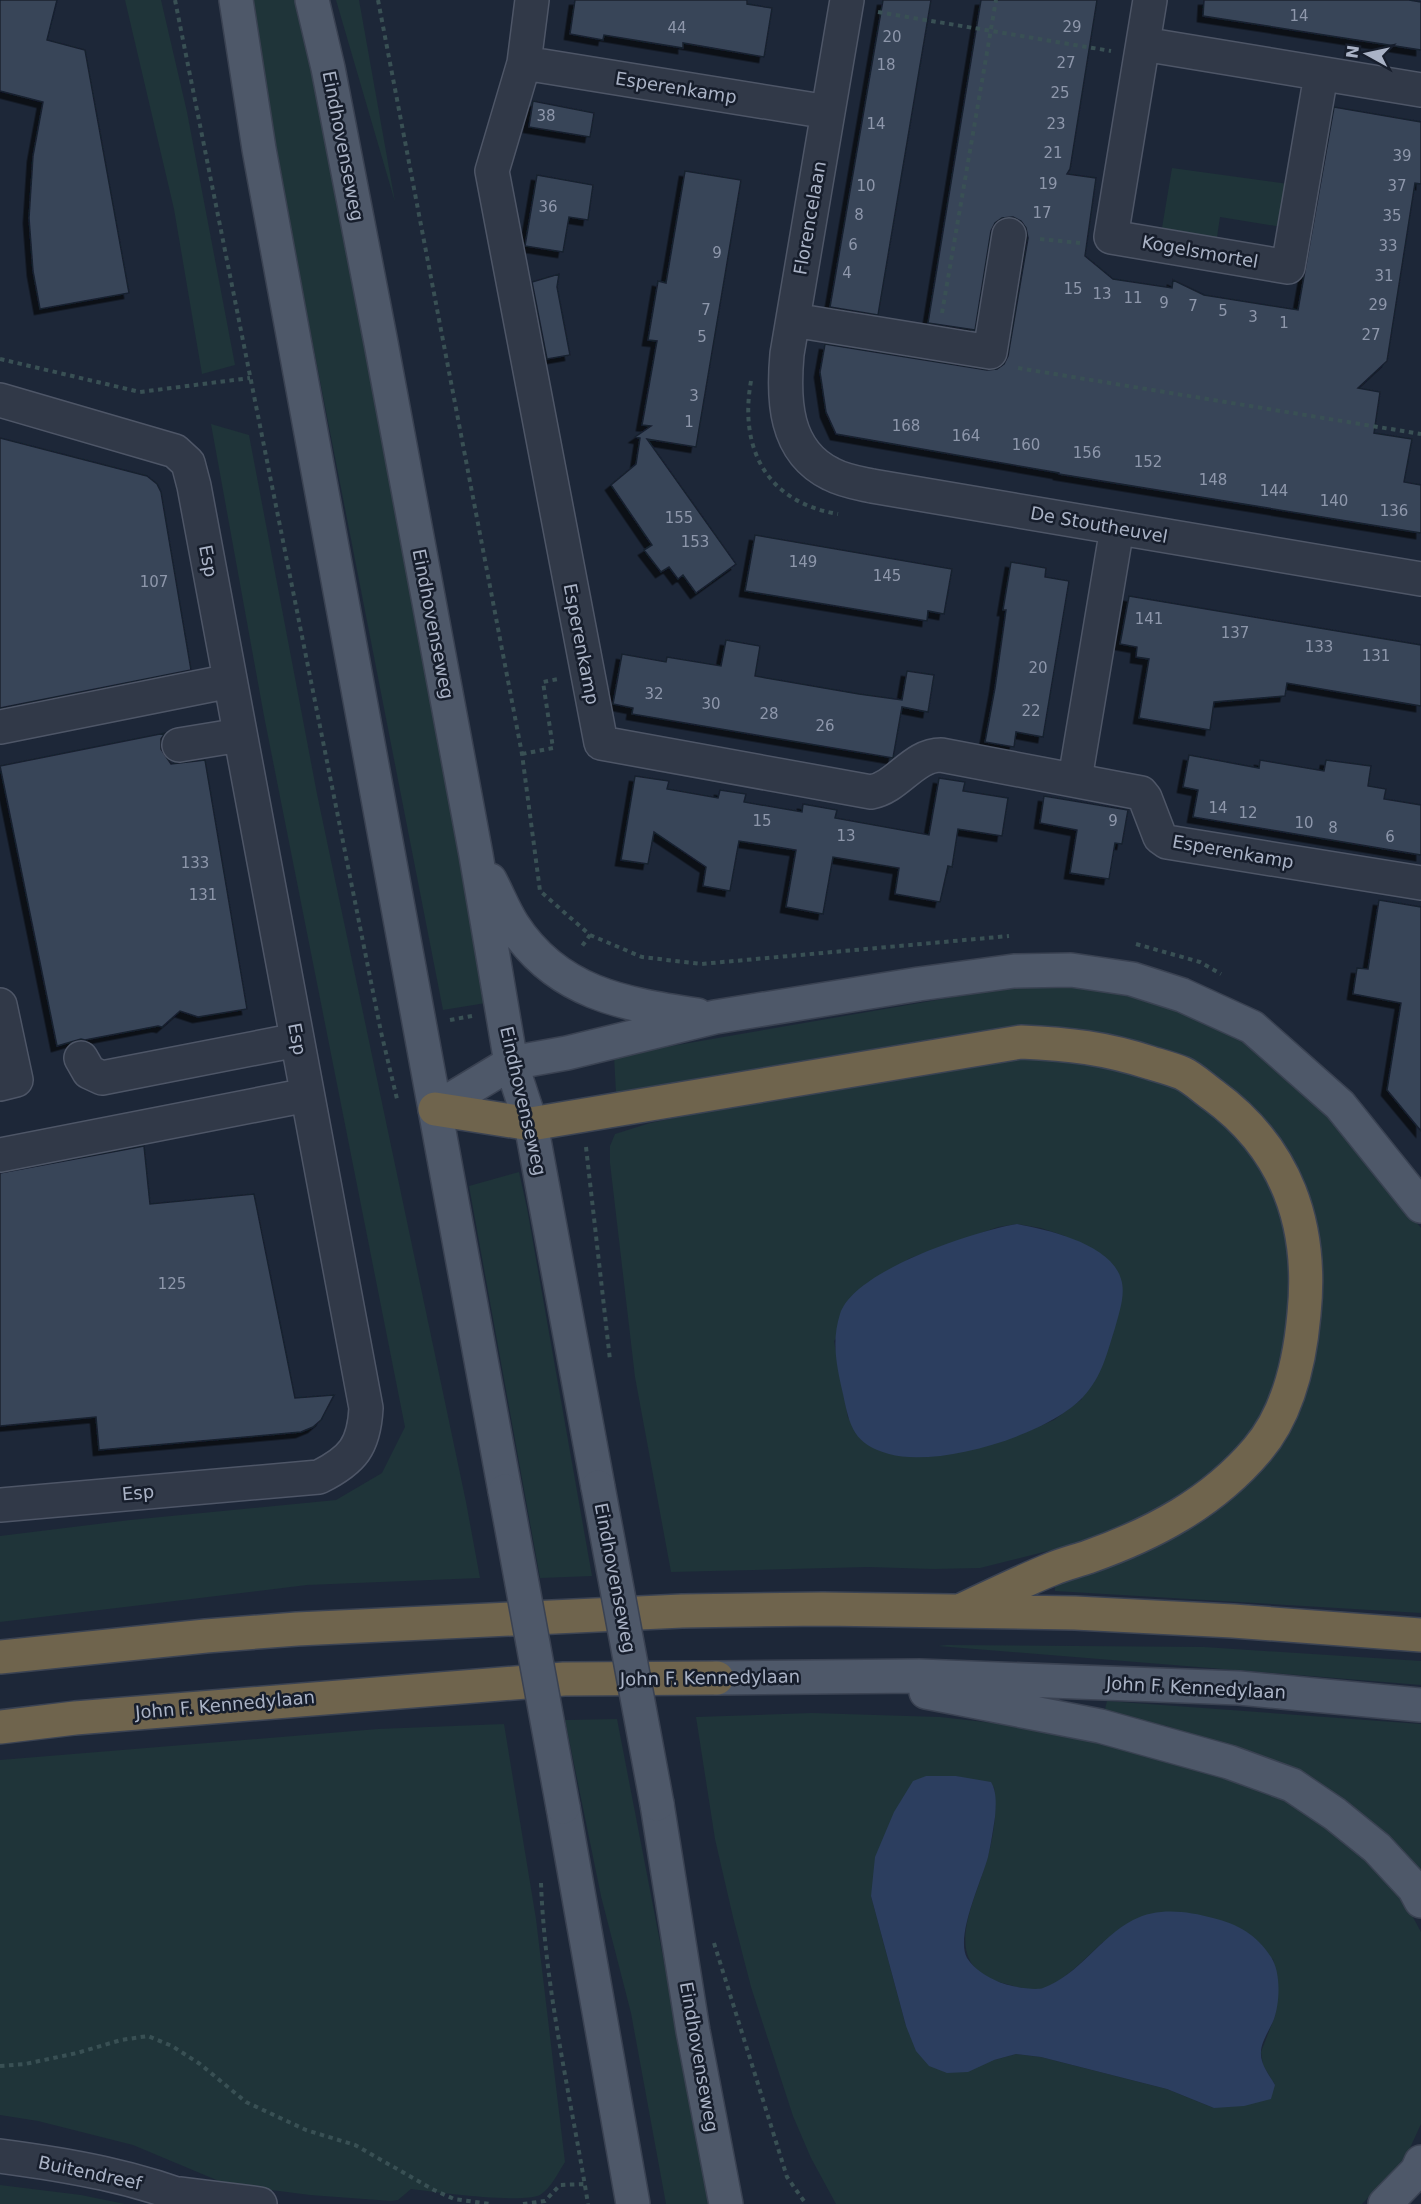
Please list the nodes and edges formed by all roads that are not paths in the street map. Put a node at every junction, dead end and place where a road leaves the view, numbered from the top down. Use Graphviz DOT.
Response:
graph roads {
  1 [pos="236,0"];
  2 [pos="312,0"];
  3 [pos="532,0"];
  4 [pos="1150,0"];
  5 [pos="847,3"];
  6 [pos="1142,50"];
  7 [pos="524,63"];
  8 [pos="1321,75"];
  9 [pos="1421,90"];
  10 [pos="828,112"];
  11 [pos="1009,236"];
  12 [pos="793,320"];
  13 [pos="0,400"];
  14 [pos="795,436"];
  15 [pos="1117,528"];
  16 [pos="1421,579"];
  17 [pos="230,681"];
  18 [pos="0,727"];
  19 [pos="240,735"];
  20 [pos="179,745"];
  21 [pos="1075,779"];
  22 [pos="476,855"];
  23 [pos="1421,883"];
  24 [pos="0,1005"];
  25 [pos="715,1017"];
  26 [pos="297,1040"];
  27 [pos="81,1058"];
  28 [pos="512,1063"];
  29 [pos="0,1084"];
  30 [pos="308,1095"];
  31 [pos="435,1109"];
  32 [pos="531,1124"];
  33 [pos="0,1155"];
  34 [pos="1421,1206"];
  35 [pos="0,1505"];
  36 [pos="962,1610"];
  37 [pos="1421,1635"];
  38 [pos="0,1657"];
  39 [pos="840,1676"];
  40 [pos="717,1678"];
  41 [pos="1421,1705"];
  42 [pos="0,1727"];
  43 [pos="1421,1901"];
  44 [pos="0,2156"];
  45 [pos="1421,2162"];
  46 [pos="191,2199"];
  47 [pos="260,2204"];
  48 [pos="633,2204"];
  49 [pos="726,2204"];
  50 [pos="1385,2204"];
  1 -- 31 [label="main road"];
  2 -- 22 [label="main road, Eindhovenseweg"];
  3 -- 7 [label="street, Esperenkamp"];
  4 -- 6 [label="street"];
  5 -- 10 [label="street, Florencelaan"];
  6 -- 8 [label="street"];
  6 -- 8 [label="street, Kogelsmortel"];
  7 -- 10 [label="street, Esperenkamp"];
  7 -- 21 [label="street, Esperenkamp"];
  8 -- 9 [label="street"];
  10 -- 12 [label="street, Florencelaan"];
  11 -- 12 [label="street"];
  12 -- 14 [label="street, Florencelaan"];
  13 -- 17 [label="street, Esp"];
  14 -- 15 [label="street, De Stoutheuvel"];
  15 -- 16 [label="street, De Stoutheuvel"];
  15 -- 21 [label="street"];
  17 -- 18 [label="street"];
  17 -- 19 [label="street, Esp"];
  19 -- 20 [label="street"];
  19 -- 26 [label="street, Esp"];
  21 -- 23 [label="street, Esperenkamp"];
  22 -- 25 [label="main road"];
  22 -- 28 [label="main road, Eindhovenseweg"];
  24 -- 29 [label="street"];
  25 -- 28 [label="main road"];
  25 -- 34 [label="main road"];
  26 -- 27 [label="street"];
  26 -- 30 [label="street, Esp"];
  28 -- 31 [label="main road"];
  28 -- 32 [label="main road, Eindhovenseweg"];
  30 -- 33 [label="street"];
  30 -- 35 [label="street, Esp"];
  31 -- 32 [label="highway"];
  31 -- 48 [label="main road, bridge"];
  32 -- 36 [label="highway"];
  32 -- 49 [label="main road, Eindhovenseweg, bridge"];
  36 -- 37 [label="highway"];
  36 -- 38 [label="highway"];
  39 -- 40 [label="main road, John F. Kennedylaan"];
  39 -- 41 [label="main road, John F. Kennedylaan"];
  39 -- 43 [label="main road"];
  40 -- 42 [label="highway, John F. Kennedylaan"];
  44 -- 46 [label="street, Buitendreef"];
  45 -- 50 [label="main road"];
  46 -- 47 [label="street, Buitendreef"];
}
